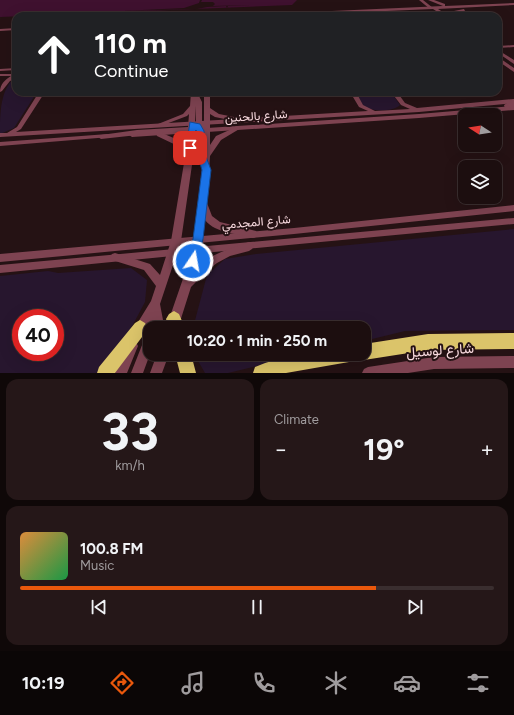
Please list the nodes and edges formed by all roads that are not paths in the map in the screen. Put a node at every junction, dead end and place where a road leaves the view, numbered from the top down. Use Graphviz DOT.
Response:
graph roads {
  1 [pos="422,0"];
  2 [pos="430,0"];
  3 [pos="501,5"];
  4 [pos="459,6"];
  5 [pos="514,6"];
  6 [pos="437,9"];
  7 [pos="412,10"];
  8 [pos="464,10"];
  9 [pos="360,12"];
  10 [pos="398,12"];
  11 [pos="421,12"];
  12 [pos="440,12"];
  13 [pos="441,12"];
  14 [pos="443,12"];
  15 [pos="455,12"];
  16 [pos="12,25"];
  17 [pos="0,26"];
  18 [pos="12,29"];
  19 [pos="0,30"];
  20 [pos="502,45"];
  21 [pos="502,47"];
  22 [pos="513,48"];
  23 [pos="502,49"];
  24 [pos="502,53"];
  25 [pos="512,61"];
  26 [pos="502,62"];
  27 [pos="12,69"];
  28 [pos="0,70"];
  29 [pos="514,70"];
  30 [pos="4,77"];
  31 [pos="0,90"];
  32 [pos="39,96"];
  33 [pos="194,96"];
  34 [pos="196,96"];
  35 [pos="206,96"];
  36 [pos="355,96"];
  37 [pos="397,96"];
  38 [pos="514,102"];
  39 [pos="403,104"];
  40 [pos="193,106"];
  41 [pos="361,106"];
  42 [pos="512,107"];
  43 [pos="207,109"];
  44 [pos="419,110"];
  45 [pos="399,111"];
  46 [pos="376,112"];
  47 [pos="357,114"];
  48 [pos="244,121"];
  49 [pos="156,126"];
  50 [pos="19,128"];
  51 [pos="199,128"];
  52 [pos="238,128"];
  53 [pos="27,134"];
  54 [pos="159,134"];
  55 [pos="0,135"];
  56 [pos="7,135"];
  57 [pos="101,137"];
  58 [pos="0,144"];
  59 [pos="207,157"];
  60 [pos="189,158"];
  61 [pos="206,170"];
  62 [pos="203,203"];
  63 [pos="514,208"];
  64 [pos="514,221"];
  65 [pos="253,234"];
  66 [pos="198,239"];
  67 [pos="174,246"];
  68 [pos="249,246"];
  69 [pos="196,250"];
  70 [pos="115,257"];
  71 [pos="0,258"];
  72 [pos="0,269"];
  73 [pos="161,285"];
  74 [pos="184,286"];
  75 [pos="156,321"];
  76 [pos="175,321"];
  77 [pos="143,337"];
  78 [pos="143,340"];
  79 [pos="514,342"];
  80 [pos="143,351"];
  81 [pos="371,351"];
  82 [pos="160,361"];
  83 [pos="185,361"];
  84 [pos="308,361"];
  85 [pos="514,362"];
  86 [pos="105,373"];
  87 [pos="121,373"];
  88 [pos="137,373"];
  89 [pos="156,373"];
  90 [pos="188,373"];
  91 [pos="261,373"];
  92 [pos="368,373"];
  1 -- 6 [label="street"];
  1 -- 7 [label="street"];
  2 -- 4 [label="street"];
  2 -- 6 [label="street"];
  3 -- 4 [label="street"];
  3 -- 5 [label="street"];
  3 -- 6 [label="street"];
  4 -- 6 [label="street"];
  5 -- 8 [label="street"];
  6 -- 7 [label="street"];
  6 -- 8 [label="street"];
  6 -- 10 [label="street"];
  6 -- 12 [label="street"];
  6 -- 13 [label="street"];
  6 -- 14 [label="street"];
  7 -- 9 [label="street"];
  7 -- 10 [label="street"];
  7 -- 11 [label="street"];
  8 -- 15 [label="street"];
  16 -- 17 [label="street"];
  18 -- 19 [label="street"];
  20 -- 22 [label="street"];
  21 -- 22 [label="street"];
  22 -- 23 [label="street"];
  22 -- 25 [label="street"];
  24 -- 25 [label="street"];
  26 -- 29 [label="street"];
  27 -- 28 [label="street"];
  30 -- 31 [label="street"];
  32 -- 50 [label="street"];
  33 -- 40 [label="street"];
  34 -- 51 [label="street"];
  35 -- 43 [label="street"];
  36 -- 41 [label="street"];
  37 -- 39 [label="street"];
  38 -- 44 [label="street, شارع بالحنين"];
  39 -- 44 [label="street"];
  39 -- 45 [label="street"];
  40 -- 49 [label="street"];
  40 -- 51 [label="street"];
  41 -- 46 [label="street"];
  41 -- 47 [label="street"];
  42 -- 52 [label="street, شارع بالحنين"];
  43 -- 48 [label="street"];
  43 -- 51 [label="street"];
  44 -- 45 [label="street, شارع بالحنين"];
  45 -- 46 [label="street, شارع بالحنين"];
  46 -- 47 [label="street, شارع بالحنين"];
  47 -- 48 [label="street, شارع بالحنين"];
  48 -- 51 [label="street, شارع بالحنين"];
  49 -- 51 [label="street, شارع بالحنين"];
  49 -- 53 [label="street, شارع بالحنين"];
  50 -- 53 [label="street"];
  50 -- 56 [label="street"];
  51 -- 52 [label="street, شارع بالحنين"];
  51 -- 54 [label="street, شارع بالحنين"];
  51 -- 57 [label="street"];
  51 -- 59 [label="street"];
  51 -- 60 [label="street"];
  51 -- 61 [label="street"];
  52 -- 59 [label="street"];
  53 -- 56 [label="street, شارع بالحنين"];
  54 -- 57 [label="street, شارع بالحنين"];
  54 -- 60 [label="street"];
  55 -- 56 [label="street, شارع بالحنين"];
  57 -- 58 [label="street, شارع بالحنين"];
  59 -- 61 [label="street"];
  60 -- 67 [label="street"];
  61 -- 62 [label="street"];
  62 -- 65 [label="street"];
  62 -- 66 [label="street"];
  63 -- 65 [label="street, شارع المجدمي"];
  64 -- 68 [label="street, شارع المجدمي"];
  65 -- 66 [label="street, شارع المجدمي"];
  66 -- 67 [label="street, شارع المجدمي"];
  66 -- 69 [label="street"];
  67 -- 69 [label="street, شارع المجدمي"];
  67 -- 70 [label="street, شارع المجدمي"];
  67 -- 71 [label="street, شارع المجدمي"];
  67 -- 73 [label="street"];
  68 -- 69 [label="street, شارع المجدمي"];
  68 -- 74 [label="street"];
  69 -- 74 [label="street"];
  70 -- 72 [label="street, شارع المجدمي"];
  70 -- 73 [label="street"];
  73 -- 75 [label="street"];
  74 -- 76 [label="street"];
  77 -- 86 [label="highway"];
  78 -- 87 [label="street"];
  79 -- 81 [label="highway"];
  80 -- 88 [label="street"];
  82 -- 89 [label="street"];
  83 -- 90 [label="highway"];
  84 -- 91 [label="highway"];
  85 -- 92 [label="street, شارع لوسيل"];
}
